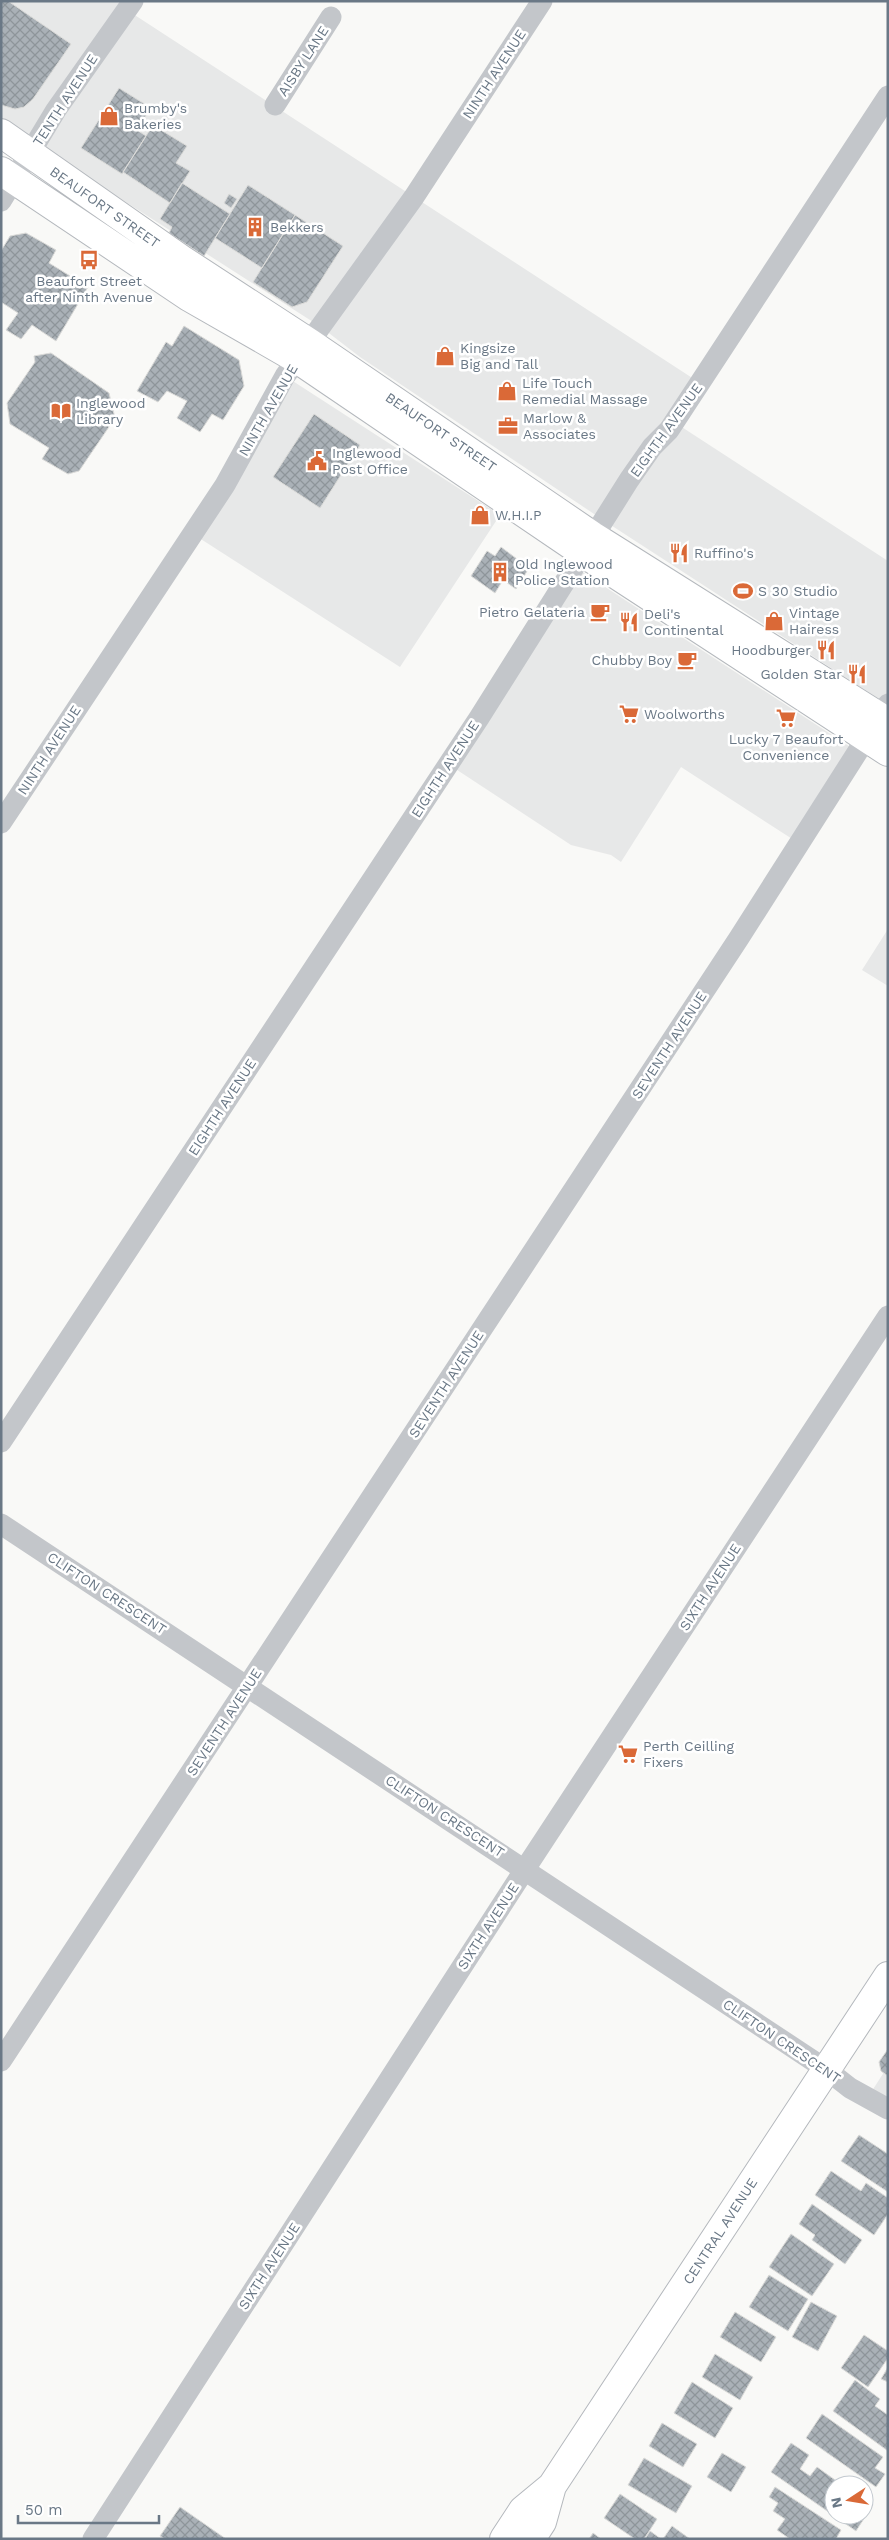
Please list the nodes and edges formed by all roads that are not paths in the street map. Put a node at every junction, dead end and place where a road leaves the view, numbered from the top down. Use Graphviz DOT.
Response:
graph roads {
  1 [pos="133,1"];
  2 [pos="542,1"];
  3 [pos="332,17"];
  4 [pos="888,96"];
  5 [pos="274,105"];
  6 [pos="1,133"];
  7 [pos="30,155"];
  8 [pos="5,184"];
  9 [pos="303,351"];
  10 [pos="588,544"];
  11 [pos="882,727"];
  12 [pos="1,823"];
  13 [pos="888,1316"];
  14 [pos="1,1442"];
  15 [pos="1,1524"];
  16 [pos="248,1686"];
  17 [pos="525,1869"];
  18 [pos="888,1976"];
  19 [pos="1,2060"];
  20 [pos="827,2070"];
  21 [pos="888,2109"];
  22 [pos="552,2486"];
  23 [pos="93,2539"];
  24 [pos="504,2539"];
  25 [pos="531,2539"];
  1 -- 7 [label="street, TENTH AVENUE"];
  2 -- 9 [label="street, NINTH AVENUE"];
  3 -- 5 [label="street, AISBY LANE"];
  4 -- 10 [label="street, EIGHTH AVENUE"];
  6 -- 7 [label="main road, BEAUFORT STREET"];
  7 -- 8 [label="street, TENTH AVENUE"];
  7 -- 9 [label="main road, BEAUFORT STREET"];
  8 -- 9 [label="main road, BEAUFORT STREET"];
  9 -- 10 [label="main road, BEAUFORT STREET"];
  9 -- 12 [label="street, NINTH AVENUE"];
  10 -- 11 [label="main road, BEAUFORT STREET"];
  10 -- 14 [label="street, EIGHTH AVENUE"];
  11 -- 16 [label="street, SEVENTH AVENUE"];
  13 -- 17 [label="street, SIXTH AVENUE"];
  15 -- 16 [label="street, CLIFTON CRESCENT"];
  16 -- 17 [label="street, CLIFTON CRESCENT"];
  16 -- 19 [label="street, SEVENTH AVENUE"];
  17 -- 20 [label="street, CLIFTON CRESCENT"];
  17 -- 23 [label="street, SIXTH AVENUE"];
  18 -- 20 [label="main road, CENTRAL AVENUE"];
  20 -- 21 [label="street, CLIFTON CRESCENT"];
  20 -- 22 [label="main road, CENTRAL AVENUE"];
  22 -- 24 [label="main road, CENTRAL AVENUE"];
  22 -- 25 [label="main road, CENTRAL AVENUE"];
}
